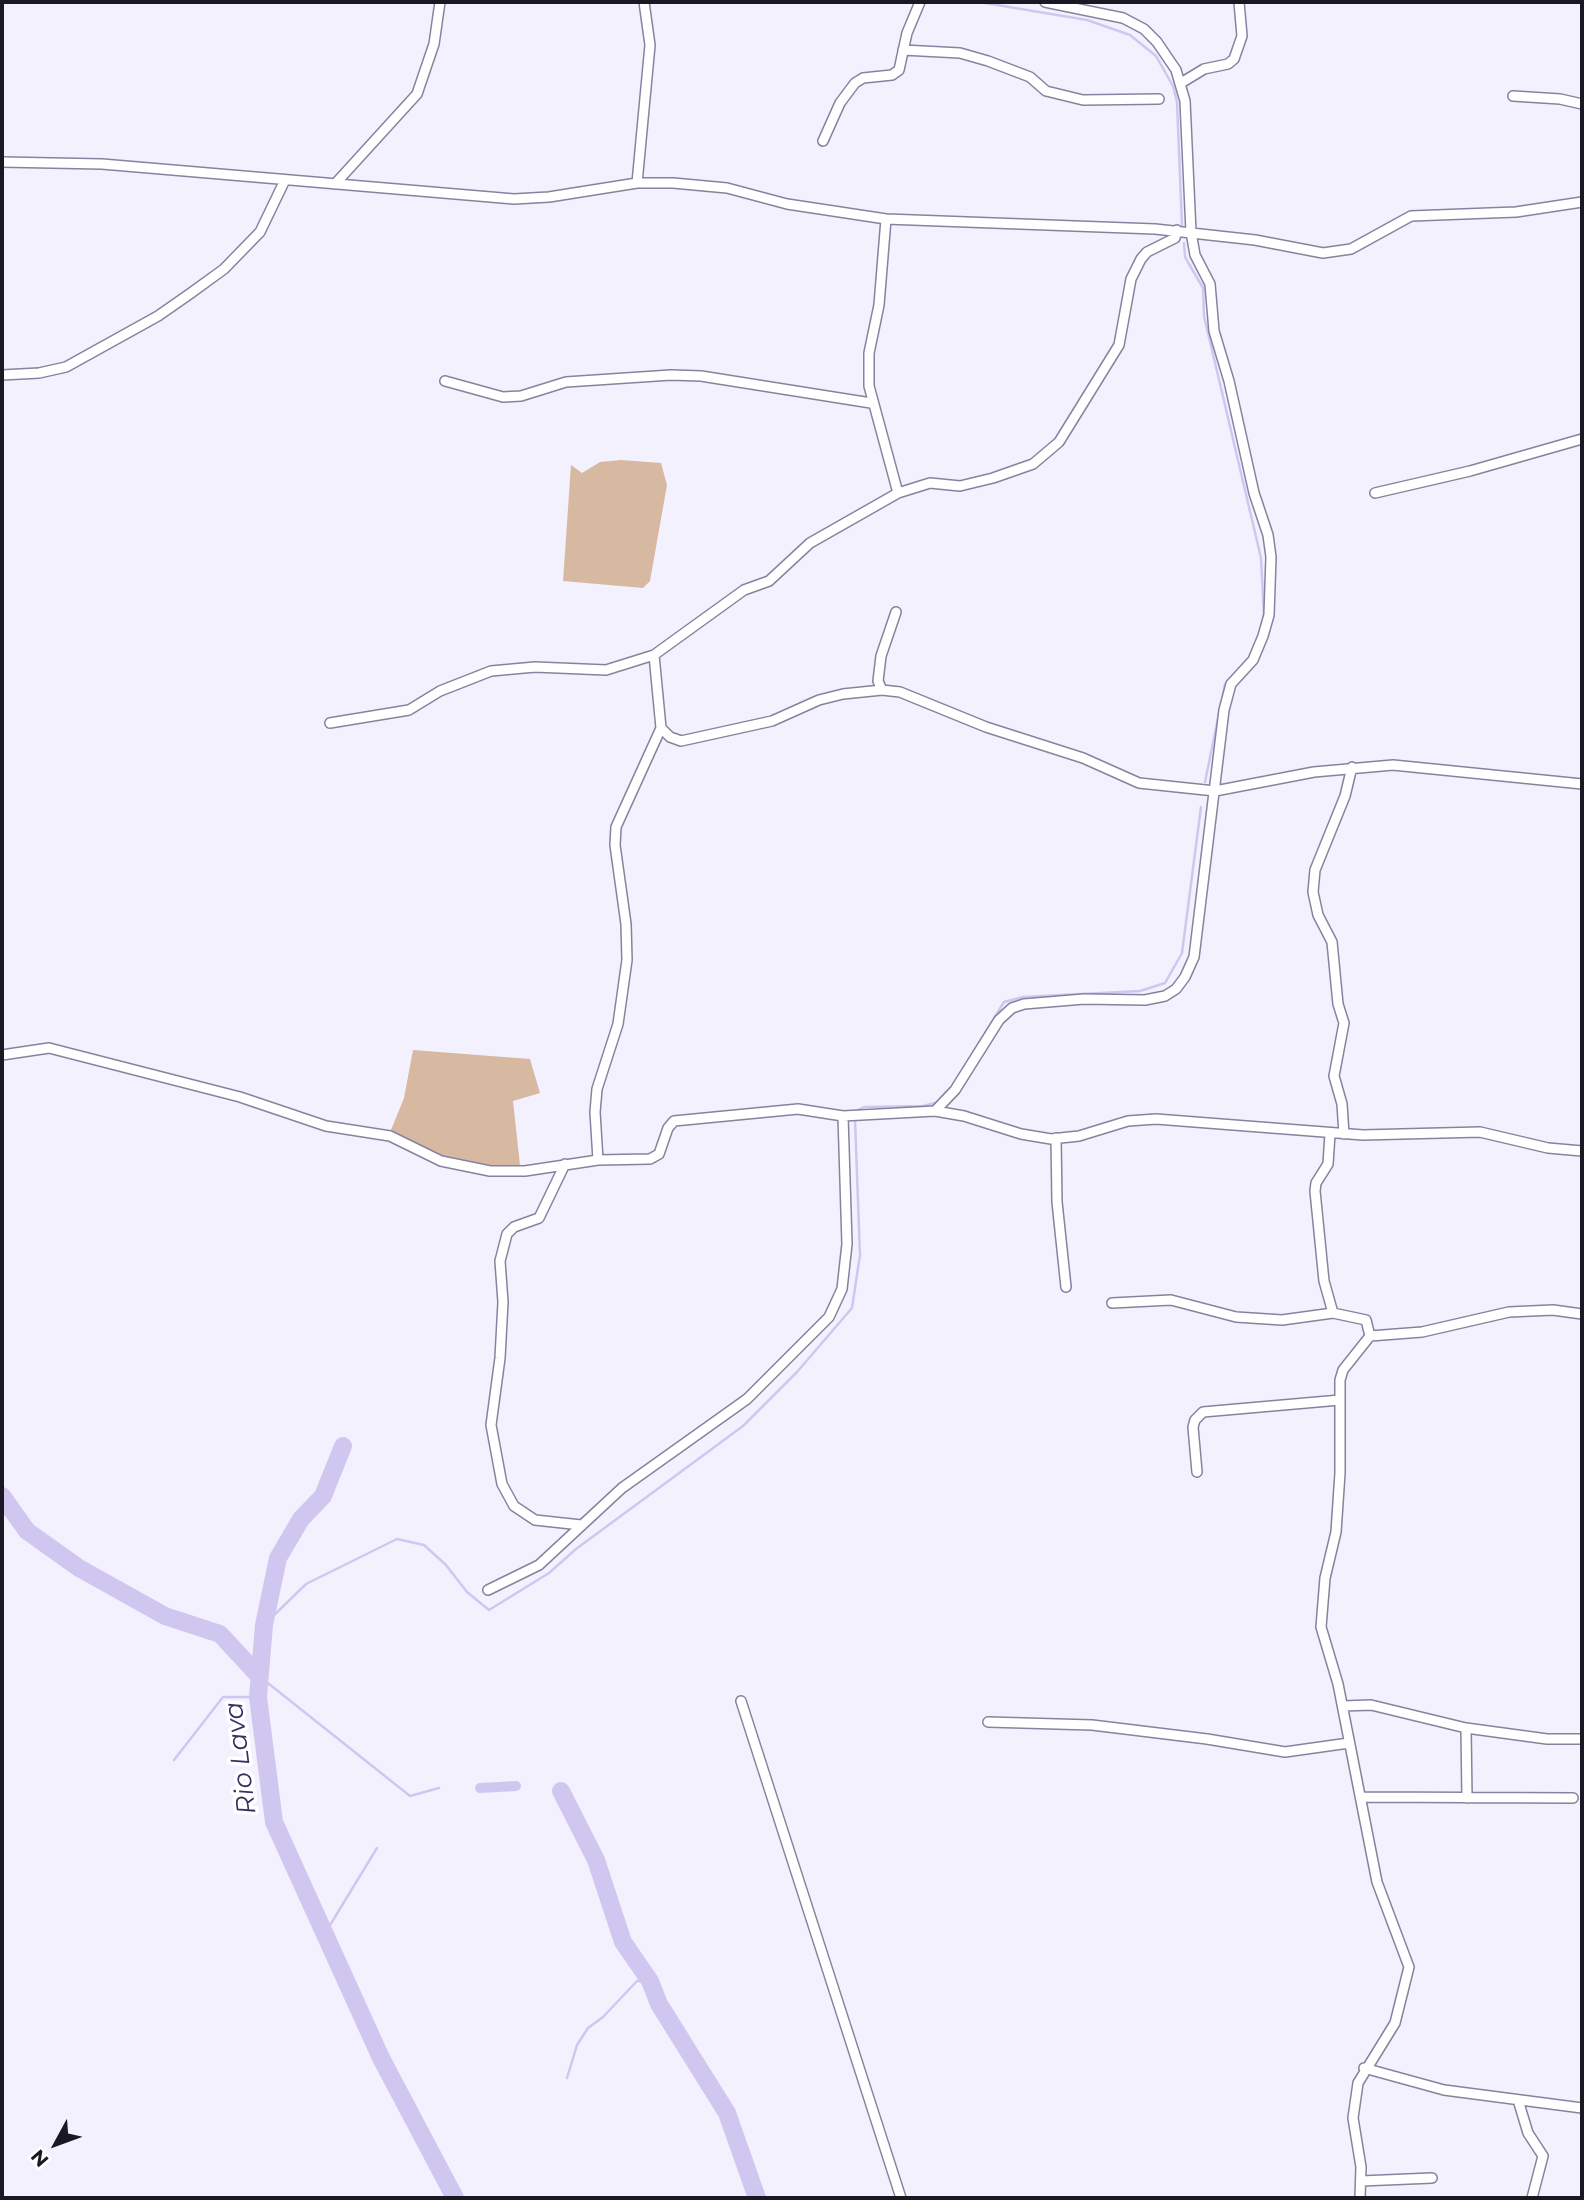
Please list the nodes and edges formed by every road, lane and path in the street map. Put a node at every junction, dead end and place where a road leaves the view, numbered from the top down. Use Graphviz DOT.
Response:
graph roads {
  1 [pos="440,2"];
  2 [pos="644,2"];
  3 [pos="919,2"];
  4 [pos="1045,2"];
  5 [pos="1239,2"];
  6 [pos="903,50"];
  7 [pos="1181,83"];
  8 [pos="1513,96"];
  9 [pos="1159,99"];
  10 [pos="1582,104"];
  11 [pos="823,141"];
  12 [pos="2,162"];
  13 [pos="285,180"];
  14 [pos="637,183"];
  15 [pos="335,184"];
  16 [pos="1582,202"];
  17 [pos="886,219"];
  18 [pos="1177,230"];
  19 [pos="1191,232"];
  20 [pos="2,375"];
  21 [pos="445,381"];
  22 [pos="872,403"];
  23 [pos="1582,439"];
  24 [pos="898,493"];
  25 [pos="1375,493"];
  26 [pos="896,612"];
  27 [pos="654,655"];
  28 [pos="882,690"];
  29 [pos="330,723"];
  30 [pos="661,728"];
  31 [pos="1352,768"];
  32 [pos="1582,784"];
  33 [pos="1215,791"];
  34 [pos="2,1055"];
  35 [pos="934,1111"];
  36 [pos="843,1115"];
  37 [pos="1330,1134"];
  38 [pos="1344,1134"];
  39 [pos="1056,1138"];
  40 [pos="1582,1151"];
  41 [pos="598,1160"];
  42 [pos="565,1164"];
  43 [pos="1066,1287"];
  44 [pos="1112,1303"];
  45 [pos="1333,1313"];
  46 [pos="1582,1314"];
  47 [pos="1370,1336"];
  48 [pos="1340,1400"];
  49 [pos="1197,1472"];
  50 [pos="581,1525"];
  51 [pos="488,1590"];
  52 [pos="741,1701"];
  53 [pos="1343,1706"];
  54 [pos="988,1722"];
  55 [pos="1466,1728"];
  56 [pos="1582,1739"];
  57 [pos="1349,1743"];
  58 [pos="1362,1797"];
  59 [pos="1467,1798"];
  60 [pos="1573,1798"];
  61 [pos="1364,2068"];
  62 [pos="1518,2100"];
  63 [pos="1582,2109"];
  64 [pos="1432,2178"];
  65 [pos="1361,2181"];
  66 [pos="901,2198"];
  67 [pos="1360,2198"];
  68 [pos="1532,2198"];
  1 -- 15 [label="street"];
  2 -- 14 [label="street"];
  3 -- 6 [label="street"];
  4 -- 7 [label="street"];
  5 -- 7 [label="street"];
  6 -- 9 [label="street"];
  6 -- 11 [label="street"];
  7 -- 19 [label="street"];
  8 -- 10 [label="street"];
  12 -- 13 [label="street"];
  13 -- 15 [label="street"];
  13 -- 20 [label="street"];
  14 -- 15 [label="street"];
  14 -- 17 [label="street"];
  16 -- 19 [label="street"];
  17 -- 18 [label="street"];
  17 -- 22 [label="street"];
  18 -- 19 [label="street"];
  18 -- 24 [label="street"];
  19 -- 33 [label="street"];
  21 -- 22 [label="street"];
  22 -- 24 [label="street"];
  23 -- 25 [label="street"];
  24 -- 27 [label="street"];
  26 -- 28 [label="street"];
  27 -- 29 [label="street"];
  27 -- 30 [label="street"];
  28 -- 30 [label="street"];
  28 -- 33 [label="street"];
  30 -- 41 [label="street"];
  31 -- 32 [label="street"];
  31 -- 33 [label="street"];
  31 -- 38 [label="street"];
  33 -- 35 [label="street"];
  34 -- 42 [label="street"];
  35 -- 36 [label="street"];
  35 -- 39 [label="street"];
  36 -- 41 [label="street"];
  36 -- 50 [label="street"];
  37 -- 38 [label="street"];
  37 -- 39 [label="street"];
  37 -- 45 [label="street"];
  38 -- 40 [label="street"];
  39 -- 43 [label="street"];
  41 -- 42 [label="street"];
  42 -- 50 [label="street"];
  44 -- 45 [label="street"];
  45 -- 47 [label="street"];
  46 -- 47 [label="street"];
  47 -- 48 [label="street"];
  48 -- 49 [label="street"];
  48 -- 53 [label="street"];
  50 -- 51 [label="street"];
  52 -- 66 [label="street"];
  53 -- 55 [label="street"];
  53 -- 57 [label="street"];
  54 -- 57 [label="street"];
  55 -- 56 [label="street"];
  55 -- 59 [label="street"];
  57 -- 58 [label="street"];
  58 -- 59 [label="street"];
  58 -- 61 [label="street"];
  59 -- 60 [label="street"];
  61 -- 62 [label="street"];
  61 -- 65 [label="street"];
  62 -- 63 [label="street"];
  62 -- 68 [label="street"];
  64 -- 65 [label="street"];
  65 -- 67 [label="street"];
}
